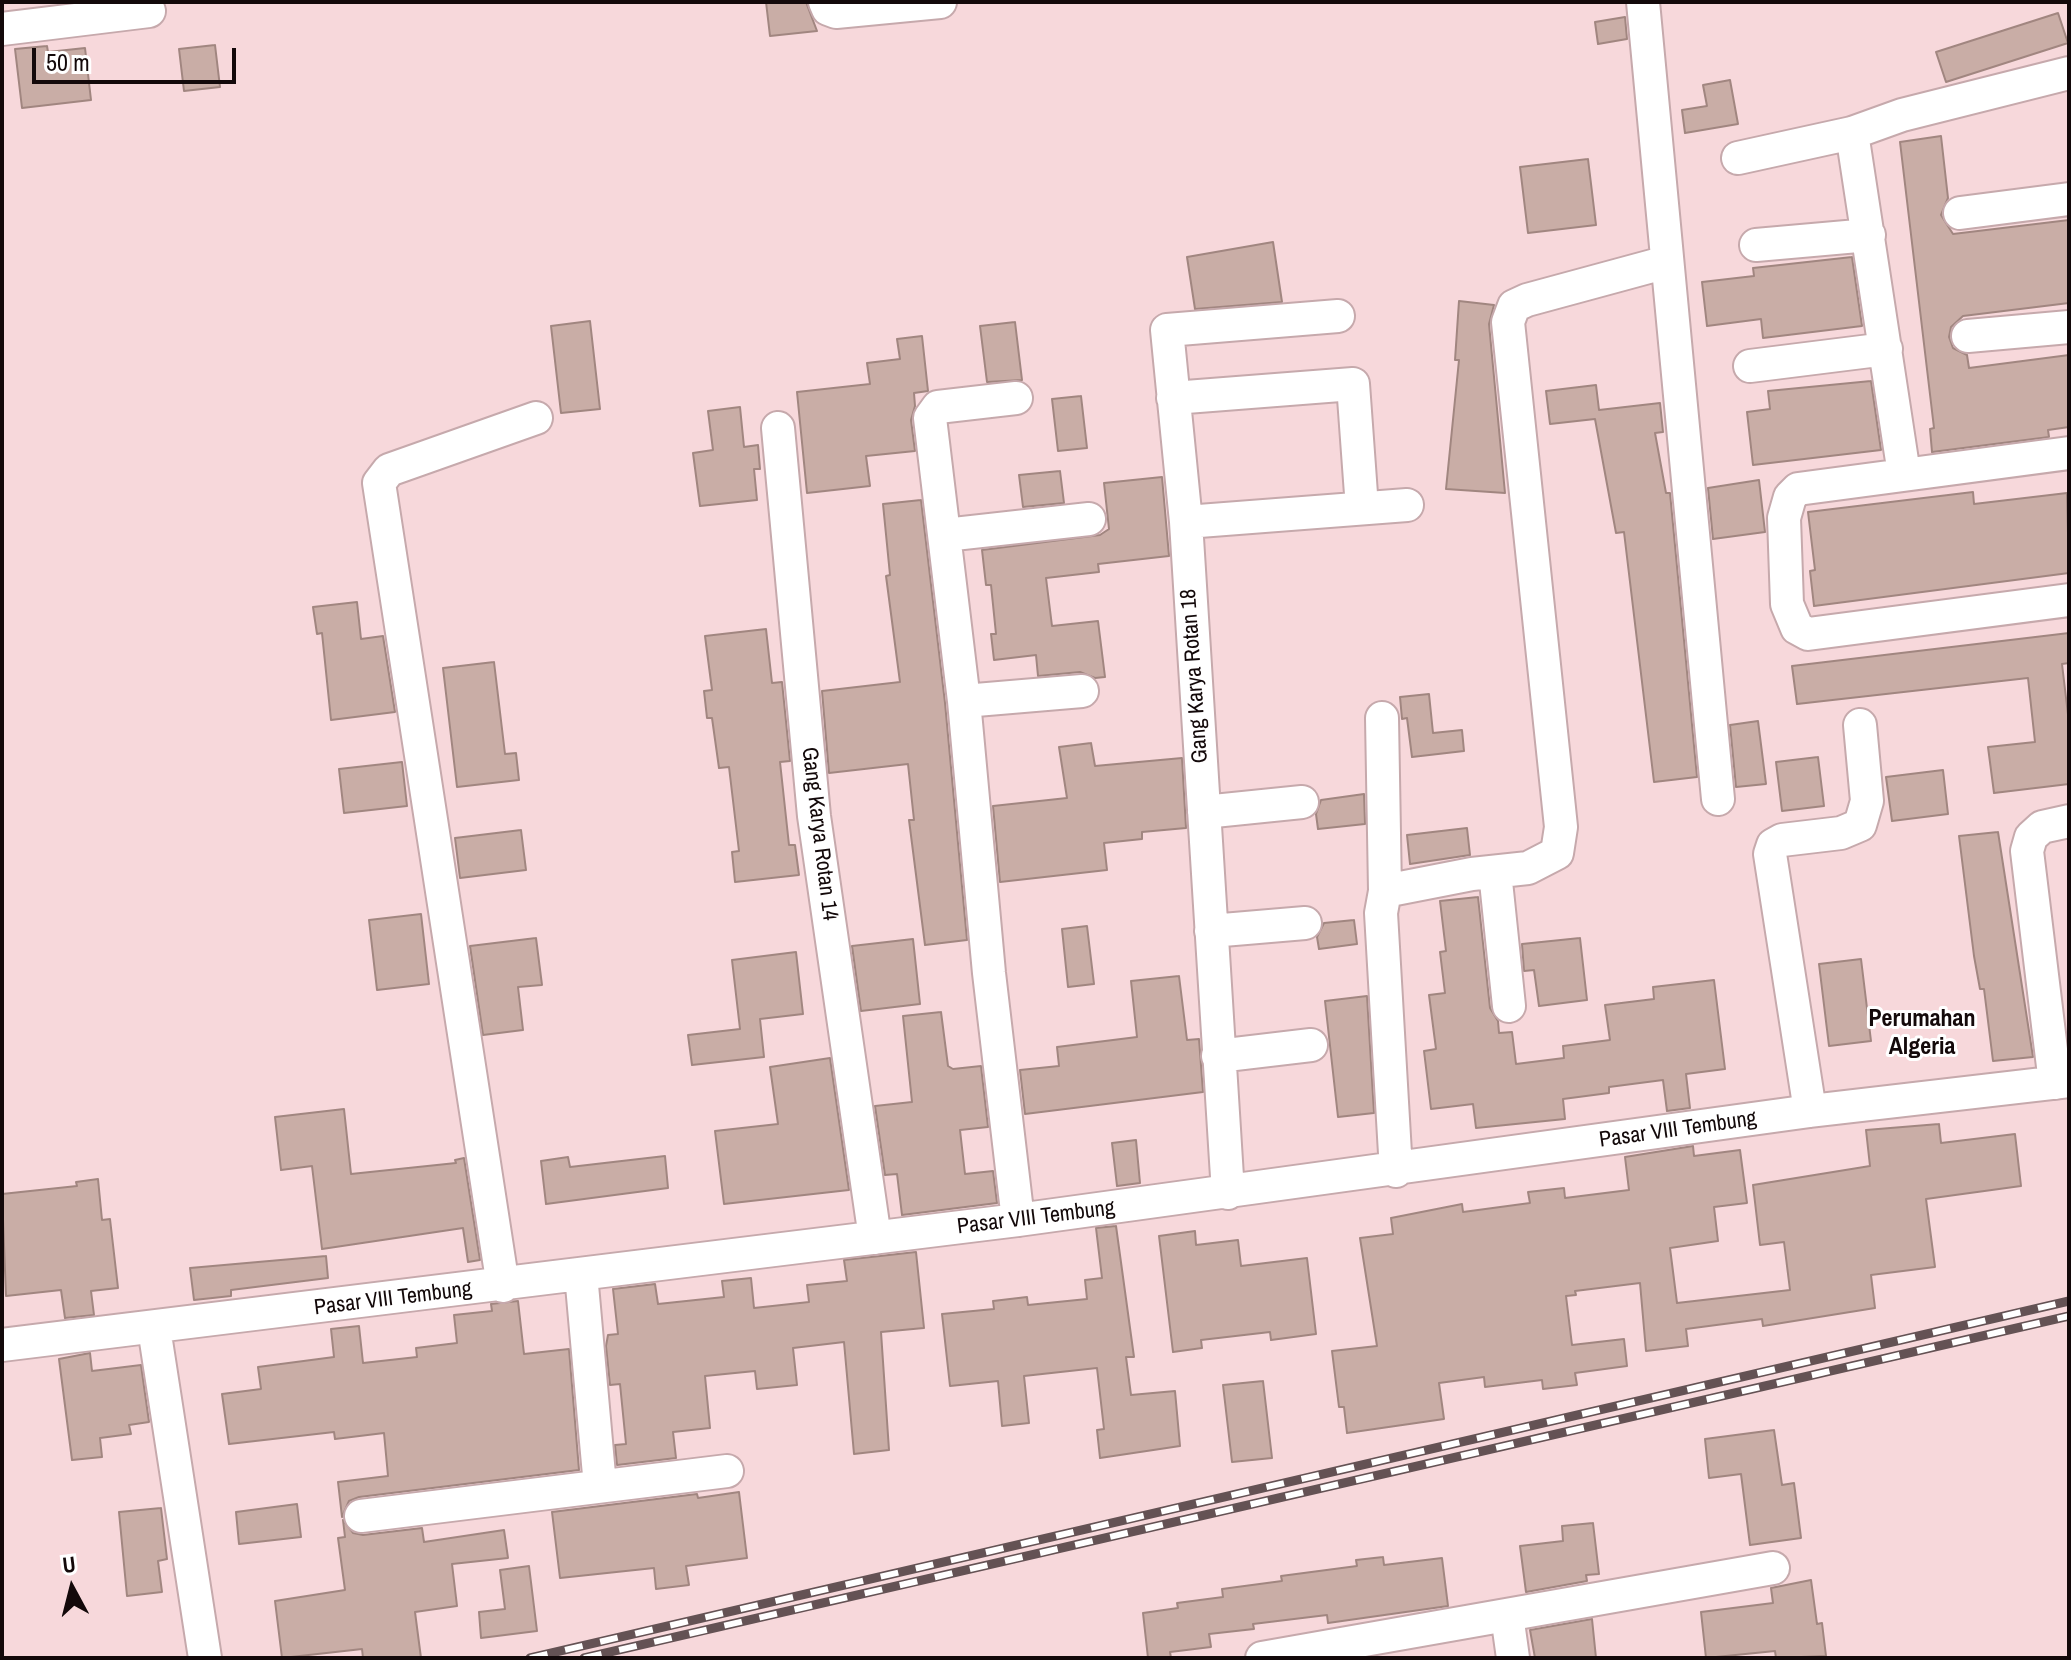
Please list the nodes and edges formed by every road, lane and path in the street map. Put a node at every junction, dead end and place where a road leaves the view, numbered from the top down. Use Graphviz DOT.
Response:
graph roads {
  1 [pos="825,2"];
  2 [pos="940,2"];
  3 [pos="1643,2"];
  4 [pos="149,11"];
  5 [pos="2,29"];
  6 [pos="2069,73"];
  7 [pos="1852,133"];
  8 [pos="1738,158"];
  9 [pos="2069,199"];
  10 [pos="1960,213"];
  11 [pos="1869,235"];
  12 [pos="1756,245"];
  13 [pos="1667,262"];
  14 [pos="1338,316"];
  15 [pos="2069,327"];
  16 [pos="1968,336"];
  17 [pos="1886,349"];
  18 [pos="1750,366"];
  19 [pos="1016,398"];
  20 [pos="1173,398"];
  21 [pos="536,418"];
  22 [pos="778,428"];
  23 [pos="2069,453"];
  24 [pos="1904,474"];
  25 [pos="1407,505"];
  26 [pos="1362,508"];
  27 [pos="1089,519"];
  28 [pos="1186,522"];
  29 [pos="945,535"];
  30 [pos="2069,600"];
  31 [pos="1082,691"];
  32 [pos="964,701"];
  33 [pos="1382,718"];
  34 [pos="1860,725"];
  35 [pos="1718,799"];
  36 [pos="1302,802"];
  37 [pos="1204,812"];
  38 [pos="2069,821"];
  39 [pos="1495,872"];
  40 [pos="1385,891"];
  41 [pos="1305,923"];
  42 [pos="1211,931"];
  43 [pos="1509,1006"];
  44 [pos="1311,1045"];
  45 [pos="1218,1056"];
  46 [pos="2062,1082"];
  47 [pos="1810,1111"];
  48 [pos="1396,1171"];
  49 [pos="1228,1193"];
  50 [pos="1018,1220"];
  51 [pos="875,1238"];
  52 [pos="581,1274"];
  53 [pos="503,1286"];
  54 [pos="154,1328"];
  55 [pos="2,1345"];
  56 [pos="727,1471"];
  57 [pos="600,1486"];
  58 [pos="361,1516"];
  59 [pos="1773,1568"];
  60 [pos="1507,1615"];
  61 [pos="205,1658"];
  62 [pos="1263,1658"];
  63 [pos="1513,1658"];
  1 -- 2 [label="street"];
  3 -- 13 [label="street"];
  4 -- 5 [label="street"];
  6 -- 7 [label="street"];
  7 -- 8 [label="street"];
  7 -- 11 [label="street"];
  9 -- 10 [label="street"];
  11 -- 12 [label="street"];
  11 -- 17 [label="street"];
  13 -- 35 [label="street"];
  13 -- 39 [label="street"];
  14 -- 20 [label="street, Gang Karya Rotan 18"];
  15 -- 16 [label="street"];
  17 -- 18 [label="street"];
  17 -- 24 [label="street"];
  19 -- 29 [label="street"];
  20 -- 26 [label="street"];
  20 -- 28 [label="street, Gang Karya Rotan 18"];
  21 -- 53 [label="street"];
  22 -- 51 [label="street, Gang Karya Rotan 14"];
  23 -- 24 [label="street"];
  24 -- 30 [label="street"];
  25 -- 26 [label="street"];
  26 -- 28 [label="street"];
  27 -- 29 [label="street"];
  28 -- 37 [label="street, Gang Karya Rotan 18"];
  29 -- 32 [label="street"];
  31 -- 32 [label="street"];
  32 -- 50 [label="street"];
  33 -- 40 [label="street"];
  34 -- 47 [label="street"];
  36 -- 37 [label="street"];
  37 -- 42 [label="street, Gang Karya Rotan 18"];
  38 -- 46 [label="street"];
  39 -- 40 [label="street"];
  39 -- 43 [label="street"];
  40 -- 48 [label="street"];
  41 -- 42 [label="street"];
  42 -- 45 [label="street, Gang Karya Rotan 18"];
  44 -- 45 [label="street"];
  45 -- 49 [label="street, Gang Karya Rotan 18"];
  46 -- 47 [label="street, Pasar VIII Tembung"];
  47 -- 48 [label="street, Pasar VIII Tembung"];
  48 -- 49 [label="street, Pasar VIII Tembung"];
  49 -- 50 [label="street, Pasar VIII Tembung"];
  50 -- 51 [label="street, Pasar VIII Tembung"];
  51 -- 52 [label="street, Pasar VIII Tembung"];
  52 -- 53 [label="street, Pasar VIII Tembung"];
  52 -- 57 [label="street"];
  53 -- 54 [label="street, Pasar VIII Tembung"];
  54 -- 55 [label="street, Pasar VIII Tembung"];
  54 -- 61 [label="street"];
  56 -- 57 [label="street"];
  57 -- 58 [label="street"];
  59 -- 60 [label="street"];
  60 -- 62 [label="street"];
  60 -- 63 [label="street"];
}
